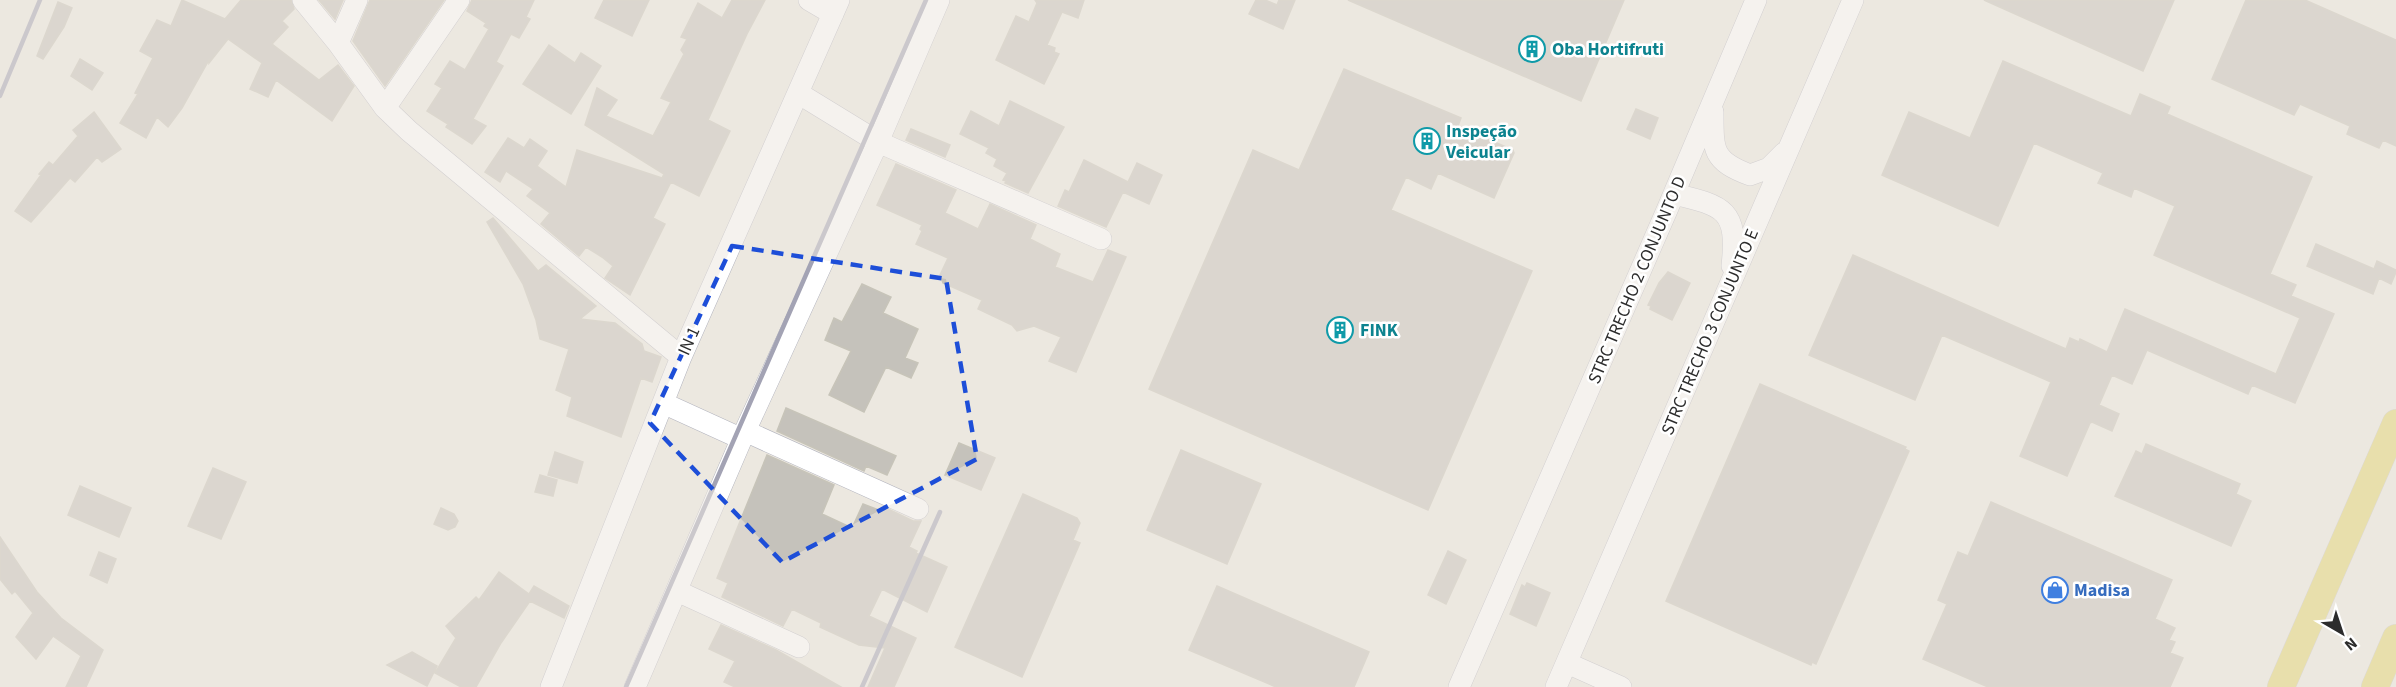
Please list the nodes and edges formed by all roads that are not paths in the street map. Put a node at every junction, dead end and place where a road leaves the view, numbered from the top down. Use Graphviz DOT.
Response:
graph roads {
  1 [pos="303,0"];
  2 [pos="357,0"];
  3 [pos="459,0"];
  4 [pos="809,0"];
  5 [pos="939,0"];
  6 [pos="1756,0"];
  7 [pos="1853,0"];
  8 [pos="836,7"];
  9 [pos="338,43"];
  10 [pos="798,93"];
  11 [pos="1713,102"];
  12 [pos="385,108"];
  13 [pos="878,142"];
  14 [pos="1790,147"];
  15 [pos="1674,194"];
  16 [pos="1101,239"];
  17 [pos="1730,285"];
  18 [pos="681,357"];
  19 [pos="663,403"];
  20 [pos="2396,423"];
  21 [pos="744,435"];
  22 [pos="918,509"];
  23 [pos="677,591"];
  24 [pos="2396,638"];
  25 [pos="800,647"];
  26 [pos="1566,663"];
  27 [pos="551,687"];
  28 [pos="635,687"];
  29 [pos="1459,687"];
  30 [pos="1556,687"];
  31 [pos="1621,687"];
  32 [pos="2281,687"];
  33 [pos="2375,687"];
  1 -- 9 [label="street"];
  2 -- 9 [label="street"];
  3 -- 12 [label="street"];
  4 -- 8 [label="street"];
  5 -- 13 [label="street"];
  6 -- 11 [label="street, STRC TRECHO 2 CONJUNTO D"];
  7 -- 14 [label="street, STRC TRECHO 3 CONJUNTO E"];
  8 -- 10 [label="street, IN 1"];
  9 -- 12 [label="street"];
  10 -- 13 [label="street"];
  10 -- 18 [label="street, IN 1"];
  11 -- 14 [label="street"];
  11 -- 15 [label="street, STRC TRECHO 2 CONJUNTO D"];
  12 -- 18 [label="street"];
  13 -- 16 [label="street"];
  13 -- 21 [label="street"];
  14 -- 17 [label="street, STRC TRECHO 3 CONJUNTO E"];
  15 -- 17 [label="street"];
  15 -- 29 [label="street, STRC TRECHO 2 CONJUNTO D"];
  17 -- 26 [label="street, STRC TRECHO 3 CONJUNTO E"];
  18 -- 19 [label="street, IN 1"];
  19 -- 21 [label="street"];
  19 -- 27 [label="street, IN 1"];
  20 -- 32 [label="main road"];
  21 -- 22 [label="street"];
  21 -- 23 [label="street"];
  23 -- 25 [label="street"];
  23 -- 28 [label="street"];
  24 -- 33 [label="main road"];
  26 -- 30 [label="street, STRC TRECHO 3 CONJUNTO E"];
  26 -- 31 [label="street"];
}
